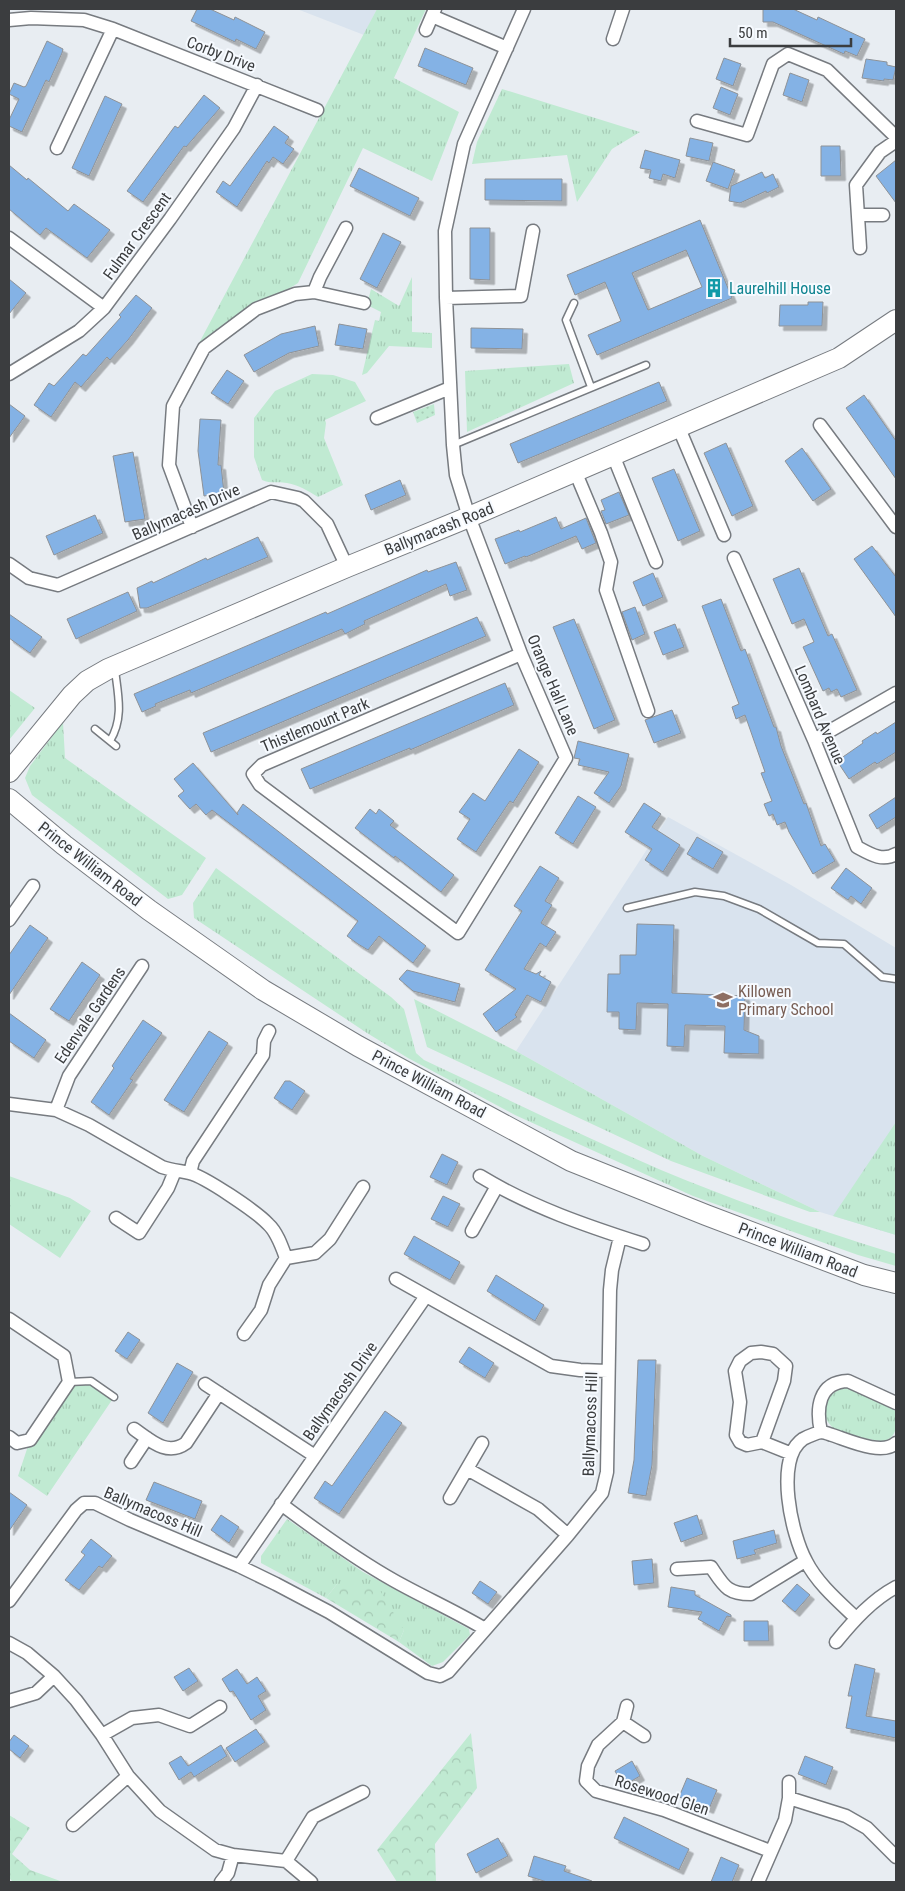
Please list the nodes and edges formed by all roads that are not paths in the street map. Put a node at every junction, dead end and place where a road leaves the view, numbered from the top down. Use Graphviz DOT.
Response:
graph roads {
  1 [pos="524,9"];
  2 [pos="623,9"];
  3 [pos="434,12"];
  4 [pos="9,20"];
  5 [pos="113,29"];
  6 [pos="426,30"];
  7 [pos="613,39"];
  8 [pos="507,48"];
  9 [pos="257,85"];
  10 [pos="317,110"];
  11 [pos="697,121"];
  12 [pos="896,139"];
  13 [pos="57,148"];
  14 [pos="883,215"];
  15 [pos="858,216"];
  16 [pos="346,228"];
  17 [pos="533,231"];
  18 [pos="9,238"];
  19 [pos="860,248"];
  20 [pos="314,292"];
  21 [pos="446,298"];
  22 [pos="364,303"];
  23 [pos="574,303"];
  24 [pos="104,308"];
  25 [pos="896,320"];
  26 [pos="646,365"];
  27 [pos="9,374"];
  28 [pos="592,387"];
  29 [pos="450,388"];
  30 [pos="376,418"];
  31 [pos="820,425"];
  32 [pos="678,426"];
  33 [pos="453,445"];
  34 [pos="613,454"];
  35 [pos="575,471"];
  36 [pos="469,517"];
  37 [pos="896,526"];
  38 [pos="192,527"];
  39 [pos="724,535"];
  40 [pos="734,558"];
  41 [pos="656,562"];
  42 [pos="9,564"];
  43 [pos="347,567"];
  44 [pos="521,654"];
  45 [pos="114,666"];
  46 [pos="896,693"];
  47 [pos="648,711"];
  48 [pos="95,729"];
  49 [pos="814,740"];
  50 [pos="110,741"];
  51 [pos="116,746"];
  52 [pos="9,772"];
  53 [pos="9,799"];
  54 [pos="896,854"];
  55 [pos="33,886"];
  56 [pos="626,908"];
  57 [pos="9,920"];
  58 [pos="458,933"];
  59 [pos="142,966"];
  60 [pos="896,979"];
  61 [pos="269,1031"];
  62 [pos="9,1104"];
  63 [pos="56,1110"];
  64 [pos="175,1171"];
  65 [pos="190,1173"];
  66 [pos="480,1176"];
  67 [pos="497,1186"];
  68 [pos="363,1187"];
  69 [pos="116,1218"];
  70 [pos="472,1231"];
  71 [pos="620,1237"];
  72 [pos="643,1244"];
  73 [pos="286,1258"];
  74 [pos="396,1279"];
  75 [pos="896,1283"];
  76 [pos="426,1296"];
  77 [pos="9,1319"];
  78 [pos="244,1334"];
  79 [pos="608,1370"];
  80 [pos="69,1382"];
  81 [pos="205,1384"];
  82 [pos="218,1393"];
  83 [pos="114,1397"];
  84 [pos="896,1403"];
  85 [pos="134,1428"];
  86 [pos="821,1432"];
  87 [pos="9,1437"];
  88 [pos="147,1438"];
  89 [pos="762,1442"];
  90 [pos="482,1443"];
  91 [pos="896,1443"];
  92 [pos="792,1454"];
  93 [pos="314,1456"];
  94 [pos="131,1462"];
  95 [pos="467,1469"];
  96 [pos="450,1498"];
  97 [pos="281,1504"];
  98 [pos="568,1535"];
  99 [pos="806,1561"];
  100 [pos="239,1566"];
  101 [pos="677,1570"];
  102 [pos="896,1587"];
  103 [pos="9,1600"];
  104 [pos="856,1618"];
  105 [pos="485,1629"];
  106 [pos="836,1642"];
  107 [pos="9,1643"];
  108 [pos="54,1676"];
  109 [pos="9,1701"];
  110 [pos="627,1706"];
  111 [pos="220,1707"];
  112 [pos="623,1722"];
  113 [pos="102,1735"];
  114 [pos="644,1736"];
  115 [pos="128,1776"];
  116 [pos="789,1782"];
  117 [pos="363,1792"];
  118 [pos="790,1798"];
  119 [pos="73,1825"];
  120 [pos="770,1851"];
  121 [pos="233,1854"];
  122 [pos="896,1857"];
  123 [pos="286,1861"];
  124 [pos="221,1882"];
  125 [pos="311,1882"];
  126 [pos="758,1882"];
  1 -- 8 [label="street, Orange Hall Lane"];
  2 -- 7 [label="street"];
  3 -- 6 [label="street"];
  3 -- 8 [label="street"];
  4 -- 5 [label="street, Corby Drive"];
  5 -- 9 [label="street, Corby Drive"];
  5 -- 13 [label="street"];
  8 -- 21 [label="street, Orange Hall Lane"];
  9 -- 10 [label="street, Corby Drive"];
  9 -- 24 [label="street, Fulmar Crescent"];
  11 -- 12 [label="street"];
  12 -- 15 [label="street"];
  14 -- 15 [label="street"];
  15 -- 19 [label="street"];
  16 -- 20 [label="street"];
  17 -- 21 [label="street"];
  18 -- 24 [label="street"];
  20 -- 22 [label="street"];
  20 -- 38 [label="street"];
  21 -- 29 [label="street, Orange Hall Lane"];
  23 -- 28 [label="lane"];
  24 -- 27 [label="street, Fulmar Crescent"];
  25 -- 32 [label="main road, Ballymacash Road"];
  26 -- 28 [label="lane"];
  28 -- 33 [label="lane"];
  29 -- 30 [label="street"];
  29 -- 33 [label="street, Orange Hall Lane"];
  31 -- 37 [label="street"];
  32 -- 34 [label="main road, Ballymacash Road"];
  32 -- 39 [label="street"];
  33 -- 36 [label="street, Orange Hall Lane"];
  34 -- 35 [label="main road, Ballymacash Road"];
  34 -- 41 [label="street"];
  35 -- 36 [label="main road, Ballymacash Road"];
  35 -- 47 [label="street"];
  36 -- 43 [label="main road, Ballymacash Road"];
  36 -- 44 [label="street, Orange Hall Lane"];
  38 -- 42 [label="street, Ballymacash Drive"];
  38 -- 43 [label="street, Ballymacash Drive"];
  40 -- 49 [label="street, Lombard Avenue"];
  43 -- 45 [label="main road, Ballymacash Road"];
  44 -- 58 [label="street, Orange Hall Lane"];
  44 -- 58 [label="street, Thistlemount Park"];
  45 -- 50 [label="lane"];
  45 -- 52 [label="main road, Ballymacash Road"];
  46 -- 49 [label="street"];
  48 -- 50 [label="lane"];
  49 -- 54 [label="street, Lombard Avenue"];
  50 -- 51 [label="lane"];
  53 -- 75 [label="main road, Prince William Road"];
  55 -- 57 [label="street"];
  56 -- 60 [label="lane"];
  59 -- 63 [label="street, Edenvale Gardens"];
  61 -- 65 [label="street"];
  62 -- 63 [label="street"];
  63 -- 64 [label="street"];
  64 -- 65 [label="street"];
  64 -- 69 [label="street"];
  65 -- 73 [label="street"];
  66 -- 67 [label="street"];
  67 -- 70 [label="street"];
  67 -- 71 [label="street"];
  68 -- 73 [label="street"];
  71 -- 72 [label="street"];
  71 -- 79 [label="street, Ballymacoss Hill"];
  73 -- 78 [label="street"];
  74 -- 76 [label="street"];
  76 -- 79 [label="street"];
  76 -- 93 [label="street, Ballymacosh Drive"];
  77 -- 80 [label="street"];
  79 -- 98 [label="street, Ballymacoss Hill"];
  80 -- 83 [label="lane"];
  80 -- 87 [label="street"];
  81 -- 82 [label="street"];
  82 -- 88 [label="street"];
  82 -- 93 [label="street"];
  84 -- 86 [label="street"];
  85 -- 88 [label="street"];
  86 -- 91 [label="street"];
  86 -- 92 [label="street"];
  88 -- 94 [label="street"];
  89 -- 89 [label="street"];
  89 -- 92 [label="street"];
  90 -- 95 [label="street"];
  92 -- 99 [label="street"];
  93 -- 97 [label="street, Ballymacosh Drive"];
  95 -- 96 [label="street"];
  95 -- 98 [label="street"];
  97 -- 100 [label="street"];
  97 -- 105 [label="street"];
  98 -- 105 [label="street, Ballymacoss Hill"];
  99 -- 101 [label="street"];
  99 -- 104 [label="street"];
  100 -- 103 [label="street, Ballymacoss Hill"];
  100 -- 105 [label="street, Ballymacoss Hill"];
  102 -- 104 [label="street"];
  104 -- 106 [label="street"];
  107 -- 108 [label="street"];
  108 -- 109 [label="street"];
  108 -- 113 [label="street"];
  110 -- 112 [label="street"];
  111 -- 113 [label="street"];
  112 -- 114 [label="street"];
  112 -- 120 [label="street, Rosewood Glen"];
  113 -- 115 [label="street"];
  115 -- 119 [label="street"];
  115 -- 121 [label="street"];
  116 -- 118 [label="street"];
  117 -- 123 [label="street"];
  118 -- 120 [label="street"];
  118 -- 122 [label="street"];
  120 -- 126 [label="street"];
  121 -- 123 [label="street"];
  121 -- 124 [label="street"];
  123 -- 125 [label="street"];
}
